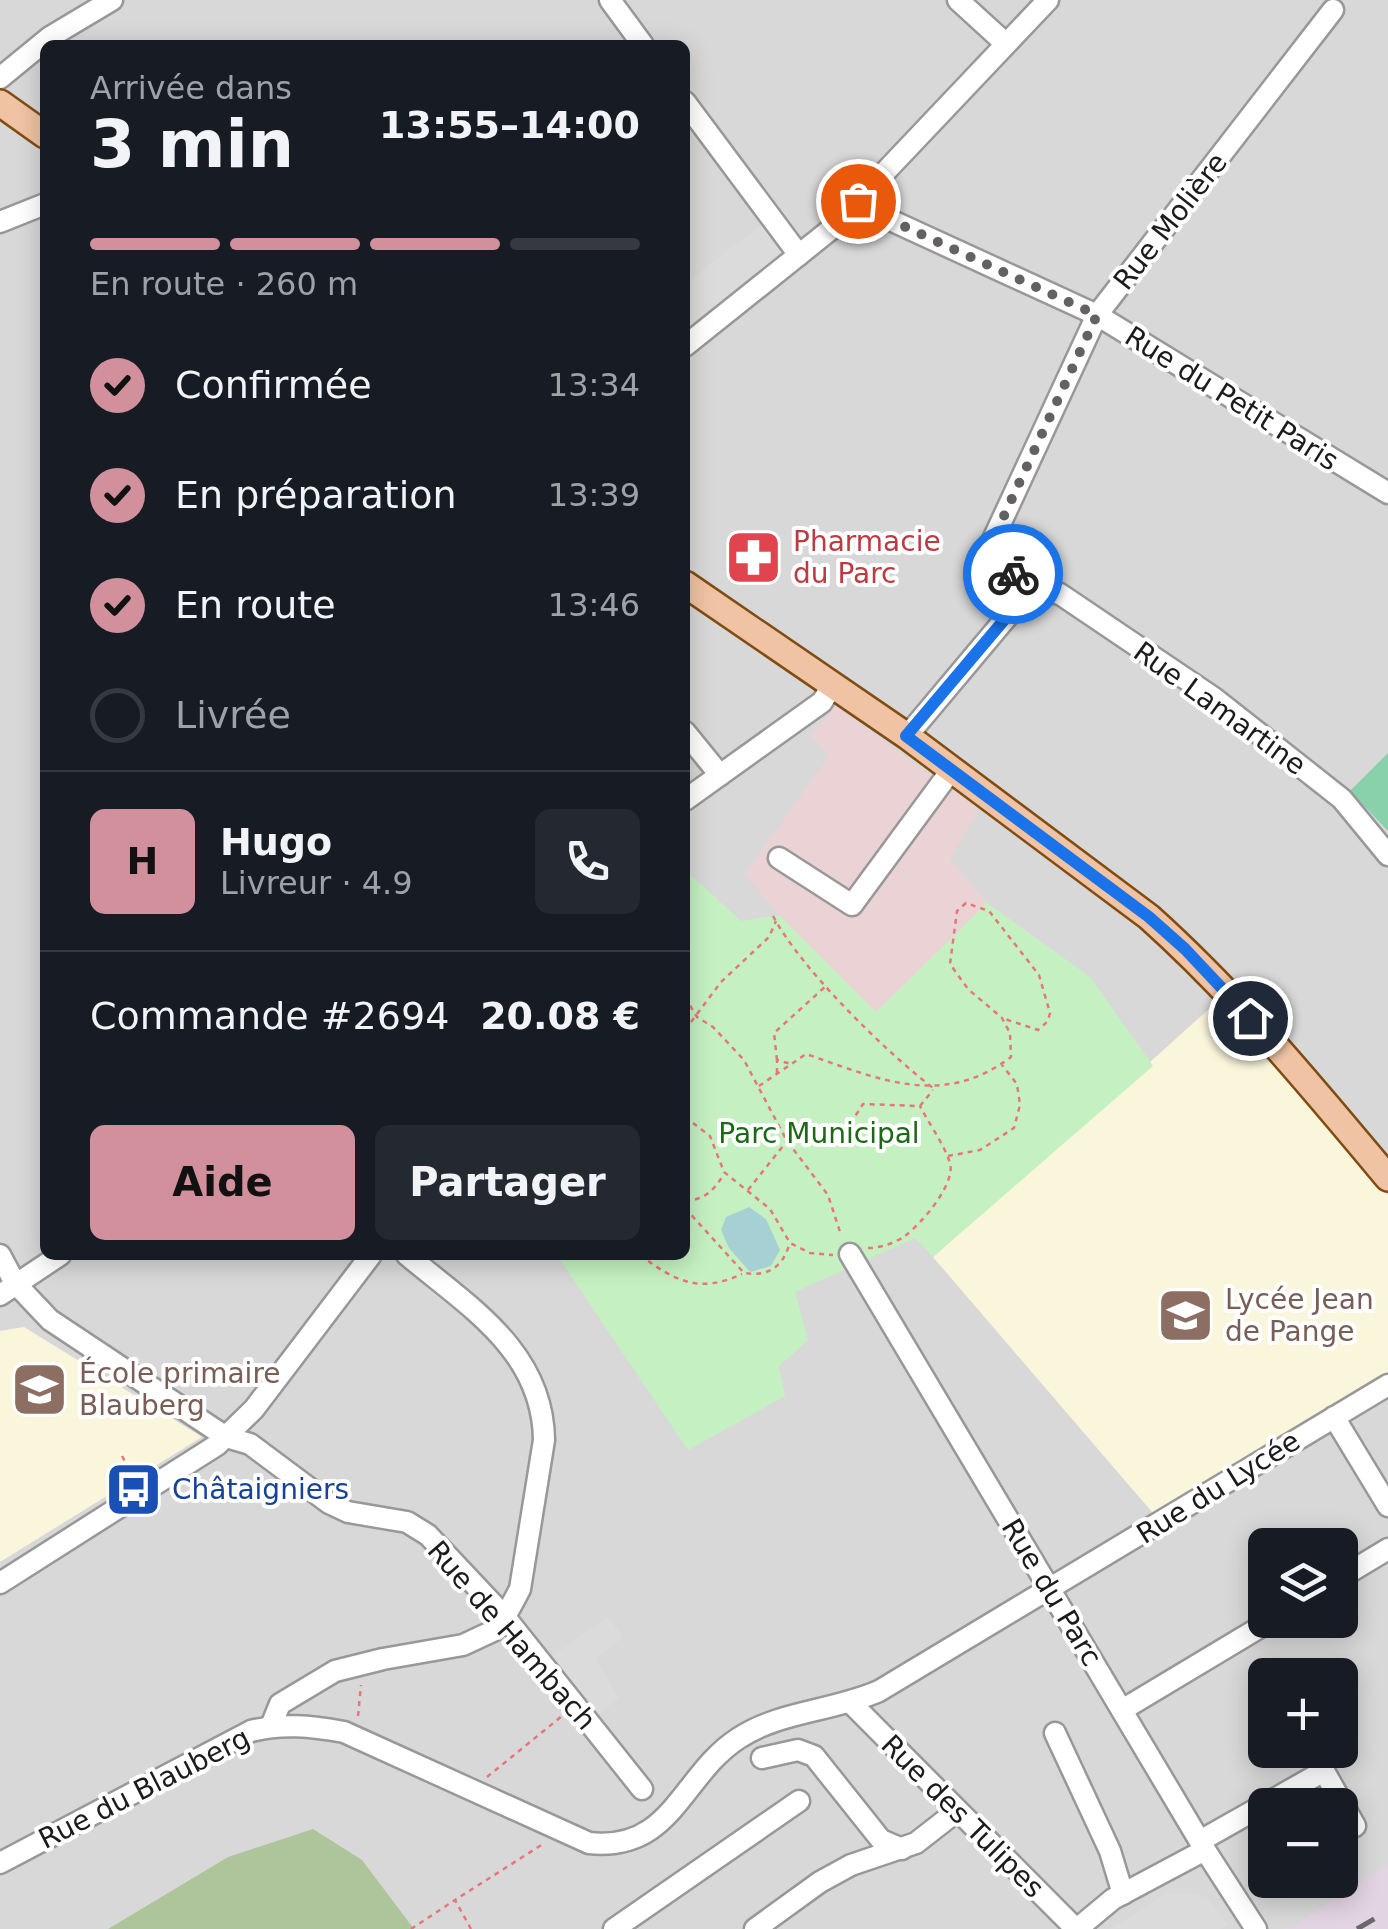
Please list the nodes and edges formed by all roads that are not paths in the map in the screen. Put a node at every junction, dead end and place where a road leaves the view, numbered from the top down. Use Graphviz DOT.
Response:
graph roads {
  1 [pos="112,0"];
  2 [pos="610,0"];
  3 [pos="958,0"];
  4 [pos="1048,0"];
  5 [pos="1333,10"];
  6 [pos="46,40"];
  7 [pos="639,40"];
  8 [pos="1005,43"];
  9 [pos="40,45"];
  10 [pos="0,78"];
  11 [pos="0,102"];
  12 [pos="690,109"];
  13 [pos="40,131"];
  14 [pos="858,201"];
  15 [pos="40,206"];
  16 [pos="0,222"];
  17 [pos="799,255"];
  18 [pos="1097,315"];
  19 [pos="690,342"];
  20 [pos="1388,494"];
  21 [pos="690,587"];
  22 [pos="1032,587"];
  23 [pos="833,684"];
  24 [pos="906,736"];
  25 [pos="690,738"];
  26 [pos="952,770"];
  27 [pos="720,775"];
  28 [pos="690,796"];
  29 [pos="1388,855"];
  30 [pos="778,858"];
  31 [pos="1388,1178"];
  32 [pos="846,1247"];
  33 [pos="0,1254"];
  34 [pos="52,1260"];
  35 [pos="367,1260"];
  36 [pos="413,1260"];
  37 [pos="8,1289"];
  38 [pos="1388,1385"];
  39 [pos="1334,1416"];
  40 [pos="226,1437"];
  41 [pos="1388,1506"];
  42 [pos="1388,1549"];
  43 [pos="1358,1567"];
  44 [pos="0,1583"];
  45 [pos="1050,1591"];
  46 [pos="505,1618"];
  47 [pos="1248,1634"];
  48 [pos="851,1703"];
  49 [pos="1122,1710"];
  50 [pos="272,1726"];
  51 [pos="1055,1732"];
  52 [pos="762,1758"];
  53 [pos="1322,1768"];
  54 [pos="1324,1771"];
  55 [pos="1334,1788"];
  56 [pos="642,1789"];
  57 [pos="798,1800"];
  58 [pos="957,1811"];
  59 [pos="1203,1846"];
  60 [pos="902,1849"];
  61 [pos="0,1863"];
  62 [pos="1122,1894"];
  63 [pos="1255,1927"];
  64 [pos="614,1929"];
  65 [pos="755,1929"];
  66 [pos="1077,1929"];
  1 -- 6 [label="street"];
  2 -- 7 [label="street"];
  3 -- 8 [label="street"];
  4 -- 8 [label="street"];
  5 -- 18 [label="street, Rue Molière"];
  8 -- 14 [label="street"];
  9 -- 10 [label="street"];
  11 -- 13 [label="main road"];
  12 -- 17 [label="street"];
  14 -- 17 [label="street"];
  14 -- 18 [label="street, Rue du Petit Paris"];
  15 -- 16 [label="street"];
  17 -- 19 [label="street"];
  18 -- 20 [label="street, Rue du Petit Paris"];
  18 -- 22 [label="street, Rue Molière"];
  21 -- 23 [label="main road"];
  22 -- 24 [label="street"];
  22 -- 29 [label="street, Rue Lamartine"];
  23 -- 24 [label="main road"];
  23 -- 27 [label="street"];
  24 -- 26 [label="main road"];
  25 -- 27 [label="street"];
  26 -- 30 [label="street"];
  26 -- 31 [label="main road"];
  27 -- 28 [label="street"];
  32 -- 45 [label="street, Rue du Parc"];
  33 -- 37 [label="street, Rue de Hambach"];
  34 -- 37 [label="street"];
  35 -- 40 [label="street"];
  36 -- 46 [label="street"];
  37 -- 40 [label="street, Rue de Hambach"];
  38 -- 39 [label="street, Rue du Lycée"];
  39 -- 41 [label="street"];
  39 -- 45 [label="street, Rue du Lycée"];
  40 -- 44 [label="street"];
  40 -- 46 [label="street, Rue de Hambach"];
  42 -- 43 [label="street"];
  45 -- 48 [label="street, Rue du Lycée"];
  45 -- 49 [label="street, Rue du Parc"];
  46 -- 50 [label="street"];
  46 -- 56 [label="street, Rue de Hambach"];
  47 -- 49 [label="street"];
  48 -- 50 [label="street, Rue du Blauberg"];
  48 -- 58 [label="street, Rue des Tulipes"];
  49 -- 59 [label="street, Rue du Parc"];
  50 -- 61 [label="street, Rue du Blauberg"];
  51 -- 62 [label="street"];
  52 -- 60 [label="street"];
  53 -- 54 [label="street"];
  54 -- 55 [label="street"];
  54 -- 59 [label="street"];
  57 -- 64 [label="street"];
  58 -- 60 [label="street"];
  58 -- 66 [label="street, Rue des Tulipes"];
  59 -- 62 [label="street"];
  59 -- 63 [label="street, Rue du Parc"];
  60 -- 65 [label="street"];
  62 -- 66 [label="street"];
}
